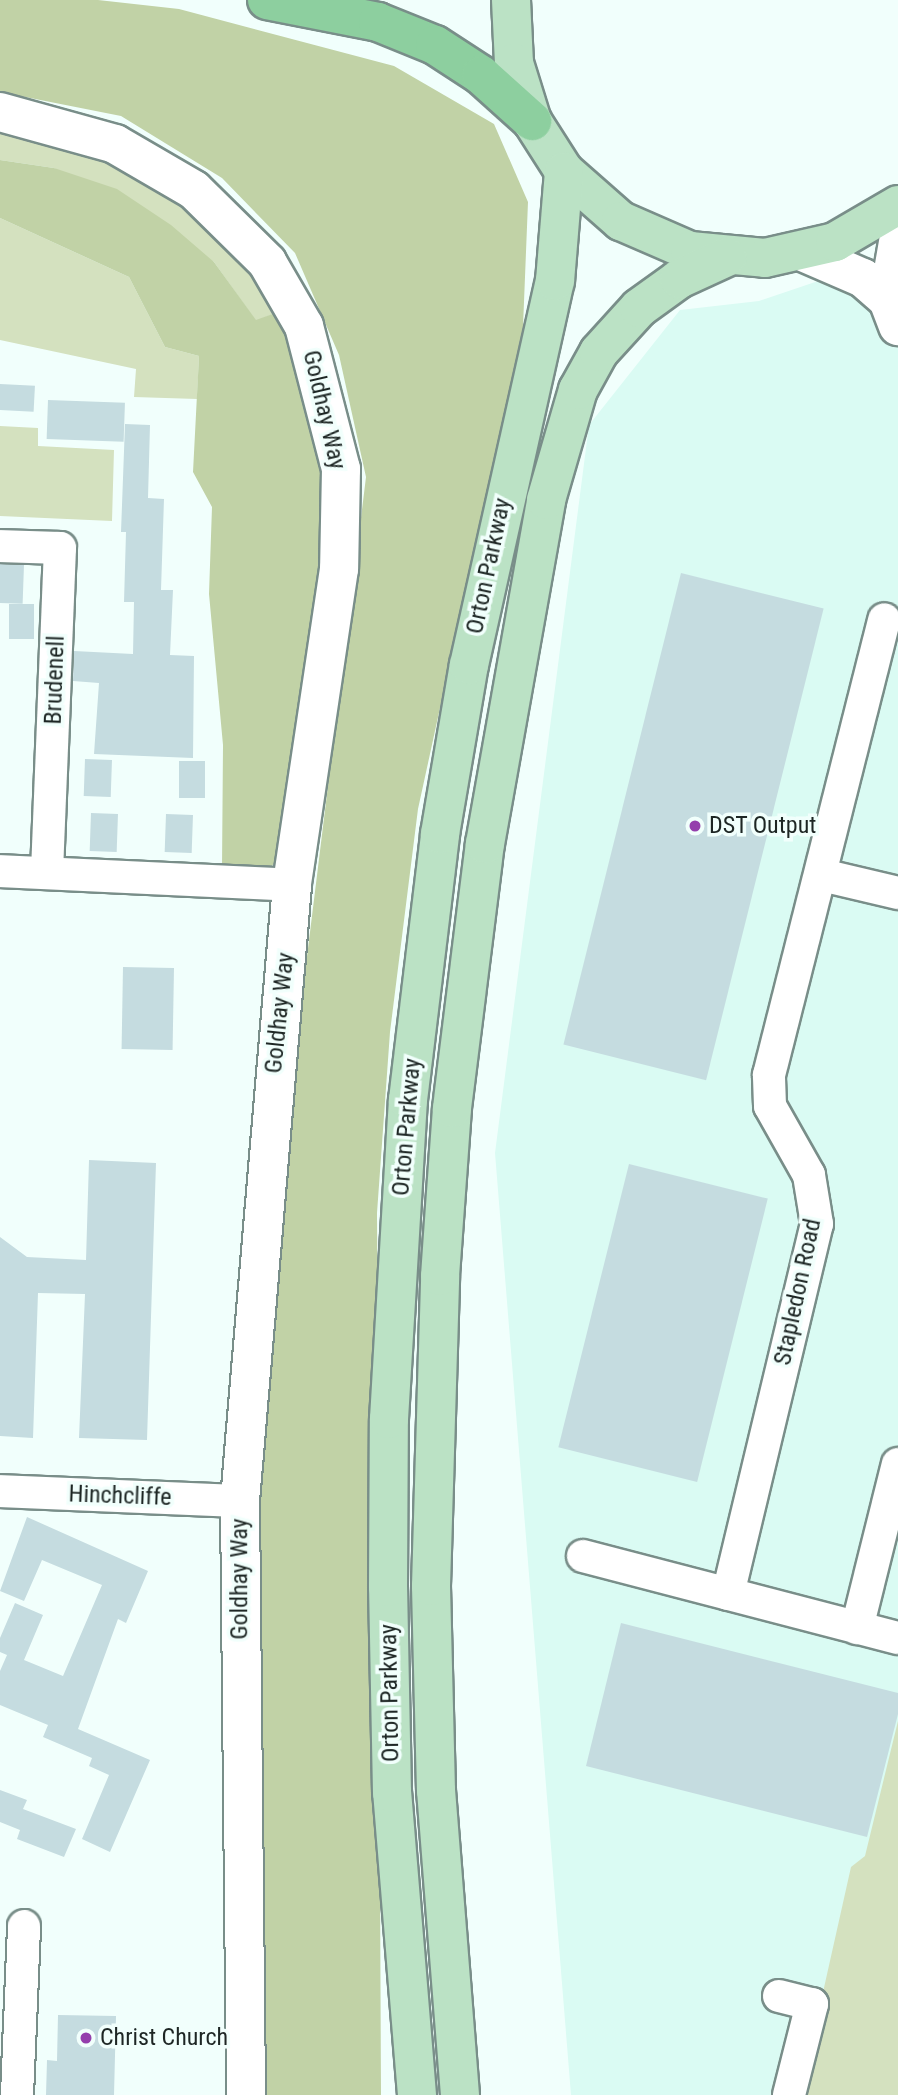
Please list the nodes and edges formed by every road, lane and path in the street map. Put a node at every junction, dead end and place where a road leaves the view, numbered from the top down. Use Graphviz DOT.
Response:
graph roads {
  1 [pos="267,0"];
  2 [pos="511,1"];
  3 [pos="0,111"];
  4 [pos="532,121"];
  5 [pos="565,171"];
  6 [pos="898,205"];
  7 [pos="898,242"];
  8 [pos="803,252"];
  9 [pos="727,257"];
  10 [pos="893,313"];
  11 [pos="0,546"];
  12 [pos="884,619"];
  13 [pos="0,871"];
  14 [pos="47,873"];
  15 [pos="822,875"];
  16 [pos="292,885"];
  17 [pos="898,893"];
  18 [pos="898,1464"];
  19 [pos="0,1491"];
  20 [pos="240,1501"];
  21 [pos="583,1556"];
  22 [pos="728,1594"];
  23 [pos="857,1628"];
  24 [pos="898,1639"];
  25 [pos="24,1926"];
  26 [pos="779,1996"];
  27 [pos="17,2095"];
  28 [pos="246,2095"];
  29 [pos="416,2095"];
  30 [pos="460,2095"];
  31 [pos="789,2095"];
  1 -- 4 [label="highway"];
  2 -- 4 [label="main road"];
  3 -- 16 [label="street, Goldhay Way"];
  4 -- 5 [label="main road"];
  5 -- 9 [label="main road"];
  5 -- 29 [label="main road, Orton Parkway"];
  6 -- 8 [label="main road"];
  7 -- 10 [label="street"];
  8 -- 9 [label="main road"];
  8 -- 10 [label="street"];
  9 -- 30 [label="main road, Orton Parkway"];
  11 -- 14 [label="street, Brudenell"];
  12 -- 15 [label="street, Stapledon Road"];
  13 -- 14 [label="street"];
  14 -- 16 [label="street"];
  15 -- 17 [label="street"];
  15 -- 22 [label="street, Stapledon Road"];
  16 -- 20 [label="street, Goldhay Way"];
  18 -- 23 [label="street"];
  19 -- 20 [label="street, Hinchcliffe"];
  20 -- 28 [label="street, Goldhay Way"];
  21 -- 22 [label="street"];
  22 -- 23 [label="street"];
  23 -- 24 [label="street"];
  25 -- 27 [label="street"];
  26 -- 31 [label="street"];
}
